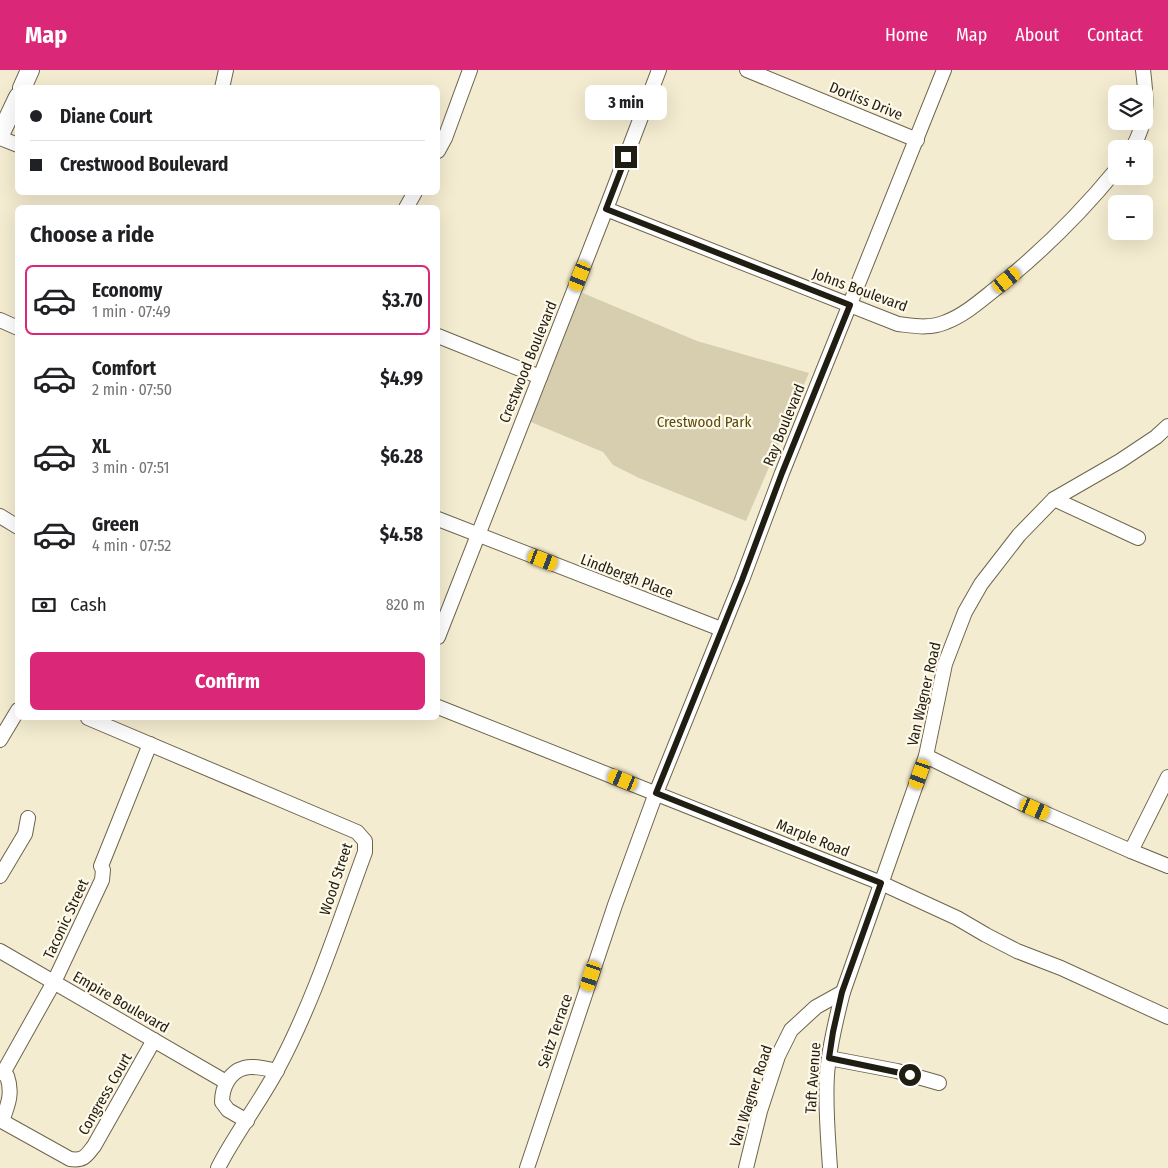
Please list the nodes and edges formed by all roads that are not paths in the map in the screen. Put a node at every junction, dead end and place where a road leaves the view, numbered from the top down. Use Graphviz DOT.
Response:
graph roads {
  1 [pos="30,70"];
  2 [pos="226,70"];
  3 [pos="470,70"];
  4 [pos="659,70"];
  5 [pos="747,70"];
  6 [pos="944,70"];
  7 [pos="1143,70"];
  8 [pos="23,85"];
  9 [pos="223,85"];
  10 [pos="15,104"];
  11 [pos="0,136"];
  12 [pos="917,140"];
  13 [pos="1137,140"];
  14 [pos="15,144"];
  15 [pos="440,147"];
  16 [pos="1108,180"];
  17 [pos="606,209"];
  18 [pos="850,305"];
  19 [pos="0,320"];
  20 [pos="15,327"];
  21 [pos="440,337"];
  22 [pos="540,377"];
  23 [pos="1168,426"];
  24 [pos="1054,500"];
  25 [pos="0,516"];
  26 [pos="440,521"];
  27 [pos="15,525"];
  28 [pos="478,535"];
  29 [pos="1138,538"];
  30 [pos="721,630"];
  31 [pos="440,632"];
  32 [pos="440,708"];
  33 [pos="15,715"];
  34 [pos="93,720"];
  35 [pos="0,740"];
  36 [pos="150,744"];
  37 [pos="926,756"];
  38 [pos="1168,777"];
  39 [pos="656,793"];
  40 [pos="28,818"];
  41 [pos="1131,851"];
  42 [pos="1168,866"];
  43 [pos="0,876"];
  44 [pos="881,883"];
  45 [pos="0,951"];
  46 [pos="54,982"];
  47 [pos="842,992"];
  48 [pos="1168,1017"];
  49 [pos="154,1040"];
  50 [pos="829,1058"];
  51 [pos="277,1071"];
  52 [pos="1,1072"];
  53 [pos="226,1082"];
  54 [pos="939,1082"];
  55 [pos="1,1121"];
  56 [pos="247,1121"];
  57 [pos="218,1168"];
  58 [pos="527,1168"];
  59 [pos="746,1168"];
  60 [pos="830,1168"];
  1 -- 8 [label="main road"];
  2 -- 9 [label="street"];
  3 -- 15 [label="street"];
  4 -- 17 [label="street, Crestwood Boulevard"];
  5 -- 12 [label="street, Dorliss Drive"];
  6 -- 12 [label="street, Ray Boulevard"];
  7 -- 13 [label="street"];
  10 -- 11 [label="main road"];
  11 -- 14 [label="street"];
  12 -- 18 [label="street, Ray Boulevard"];
  16 -- 18 [label="street, Johns Boulevard"];
  17 -- 18 [label="street, Johns Boulevard"];
  17 -- 22 [label="street, Crestwood Boulevard"];
  18 -- 30 [label="street, Ray Boulevard"];
  19 -- 20 [label="street"];
  21 -- 22 [label="street"];
  22 -- 28 [label="street, Crestwood Boulevard"];
  23 -- 24 [label="street, Van Wagner Road"];
  24 -- 29 [label="street"];
  24 -- 37 [label="street, Van Wagner Road"];
  25 -- 27 [label="street"];
  26 -- 28 [label="street, Lindbergh Place"];
  28 -- 30 [label="street, Lindbergh Place"];
  28 -- 31 [label="street, Crestwood Boulevard"];
  30 -- 39 [label="street, Ray Boulevard"];
  32 -- 39 [label="street, Marple Road"];
  33 -- 35 [label="street"];
  34 -- 36 [label="street, Wood Street"];
  36 -- 46 [label="street, Taconic Street"];
  36 -- 51 [label="street, Wood Street"];
  37 -- 41 [label="street"];
  37 -- 44 [label="street, Van Wagner Road"];
  38 -- 41 [label="street"];
  39 -- 44 [label="street, Marple Road"];
  39 -- 58 [label="street, Seitz Terrace"];
  40 -- 43 [label="street"];
  41 -- 42 [label="street"];
  44 -- 47 [label="street, Van Wagner Road"];
  44 -- 48 [label="street, Marple Road"];
  45 -- 46 [label="street, Empire Boulevard"];
  46 -- 49 [label="street, Empire Boulevard"];
  46 -- 52 [label="street, Taconic Street"];
  47 -- 50 [label="street, Taft Avenue"];
  47 -- 59 [label="street, Van Wagner Road"];
  49 -- 53 [label="street, Empire Boulevard"];
  49 -- 55 [label="street, Congress Court"];
  50 -- 54 [label="street"];
  50 -- 60 [label="street, Taft Avenue"];
  51 -- 53 [label="street"];
  51 -- 56 [label="street, Wood Street"];
  52 -- 55 [label="street, Taconic Street"];
  53 -- 56 [label="street"];
  56 -- 57 [label="street, Wood Street"];
}
